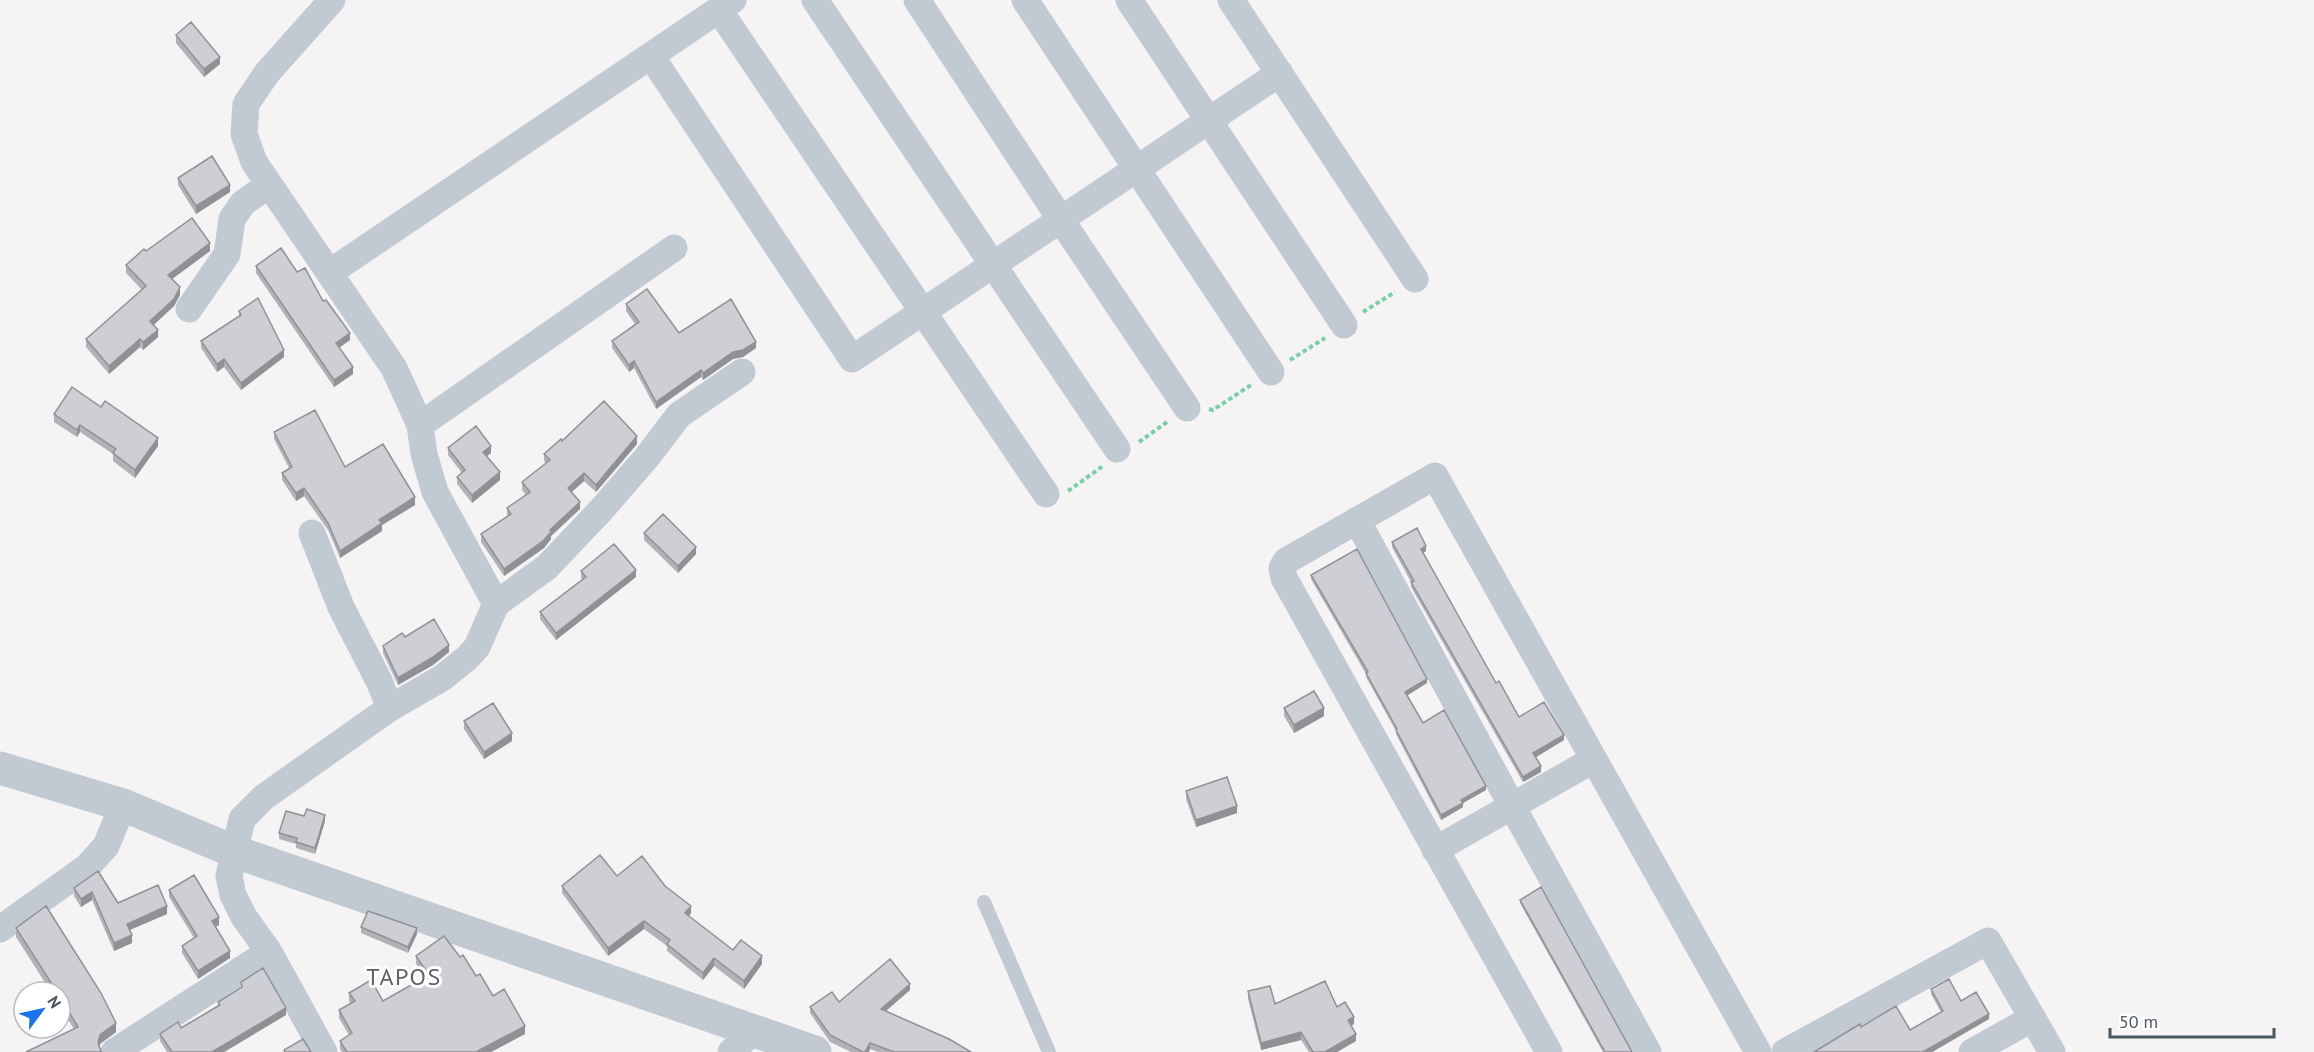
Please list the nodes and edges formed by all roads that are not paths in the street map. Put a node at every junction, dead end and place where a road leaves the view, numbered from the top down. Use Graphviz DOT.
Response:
graph roads {
  1 [pos="332,0"];
  2 [pos="816,0"];
  3 [pos="916,0"];
  4 [pos="1025,0"];
  5 [pos="1129,0"];
  6 [pos="1231,0"];
  7 [pos="727,5"];
  8 [pos="651,56"];
  9 [pos="1280,73"];
  10 [pos="1209,121"];
  11 [pos="1137,169"];
  12 [pos="269,185"];
  13 [pos="1061,220"];
  14 [pos="674,248"];
  15 [pos="993,265"];
  16 [pos="329,273"];
  17 [pos="1415,279"];
  18 [pos="189,309"];
  19 [pos="923,312"];
  20 [pos="1344,325"];
  21 [pos="742,372"];
  22 [pos="1271,372"];
  23 [pos="1187,408"];
  24 [pos="420,425"];
  25 [pos="1117,449"];
  26 [pos="1046,494"];
  27 [pos="1357,520"];
  28 [pos="312,533"];
  29 [pos="496,604"];
  30 [pos="390,708"];
  31 [pos="1593,760"];
  32 [pos="0,768"];
  33 [pos="123,805"];
  34 [pos="1512,806"];
  35 [pos="1435,850"];
  36 [pos="233,851"];
  37 [pos="984,902"];
  38 [pos="0,929"];
  39 [pos="269,952"];
  40 [pos="2033,1018"];
  41 [pos="755,1030"];
  42 [pos="114,1052"];
  43 [pos="324,1052"];
  44 [pos="731,1052"];
  45 [pos="815,1052"];
  46 [pos="1049,1052"];
  47 [pos="1549,1052"];
  48 [pos="1648,1052"];
  49 [pos="1758,1052"];
  50 [pos="1785,1052"];
  51 [pos="1972,1052"];
  52 [pos="2052,1052"];
  1 -- 12 [label="street"];
  2 -- 15 [label="street"];
  3 -- 13 [label="street"];
  4 -- 11 [label="street"];
  5 -- 10 [label="street"];
  6 -- 9 [label="street"];
  7 -- 8 [label="street"];
  7 -- 19 [label="street"];
  8 -- 16 [label="street"];
  8 -- 19 [label="street"];
  9 -- 10 [label="street"];
  9 -- 17 [label="street"];
  10 -- 11 [label="street"];
  10 -- 20 [label="street"];
  11 -- 13 [label="street"];
  11 -- 22 [label="street"];
  12 -- 16 [label="street"];
  12 -- 18 [label="street"];
  13 -- 15 [label="street"];
  13 -- 23 [label="street"];
  14 -- 24 [label="street"];
  15 -- 19 [label="street"];
  15 -- 25 [label="street"];
  16 -- 24 [label="street"];
  19 -- 26 [label="street"];
  21 -- 29 [label="street"];
  24 -- 29 [label="street"];
  27 -- 31 [label="street"];
  27 -- 34 [label="street"];
  27 -- 35 [label="street"];
  28 -- 30 [label="street"];
  29 -- 30 [label="street"];
  30 -- 36 [label="street"];
  31 -- 34 [label="street"];
  31 -- 49 [label="street"];
  32 -- 33 [label="street"];
  33 -- 36 [label="street"];
  33 -- 38 [label="street"];
  34 -- 35 [label="street"];
  34 -- 48 [label="street"];
  35 -- 47 [label="street"];
  36 -- 39 [label="street"];
  36 -- 41 [label="street"];
  37 -- 46 [label="lane"];
  39 -- 42 [label="street"];
  39 -- 43 [label="street"];
  40 -- 50 [label="street"];
  40 -- 51 [label="street"];
  40 -- 52 [label="street"];
  41 -- 44 [label="street"];
  41 -- 45 [label="street"];
}
